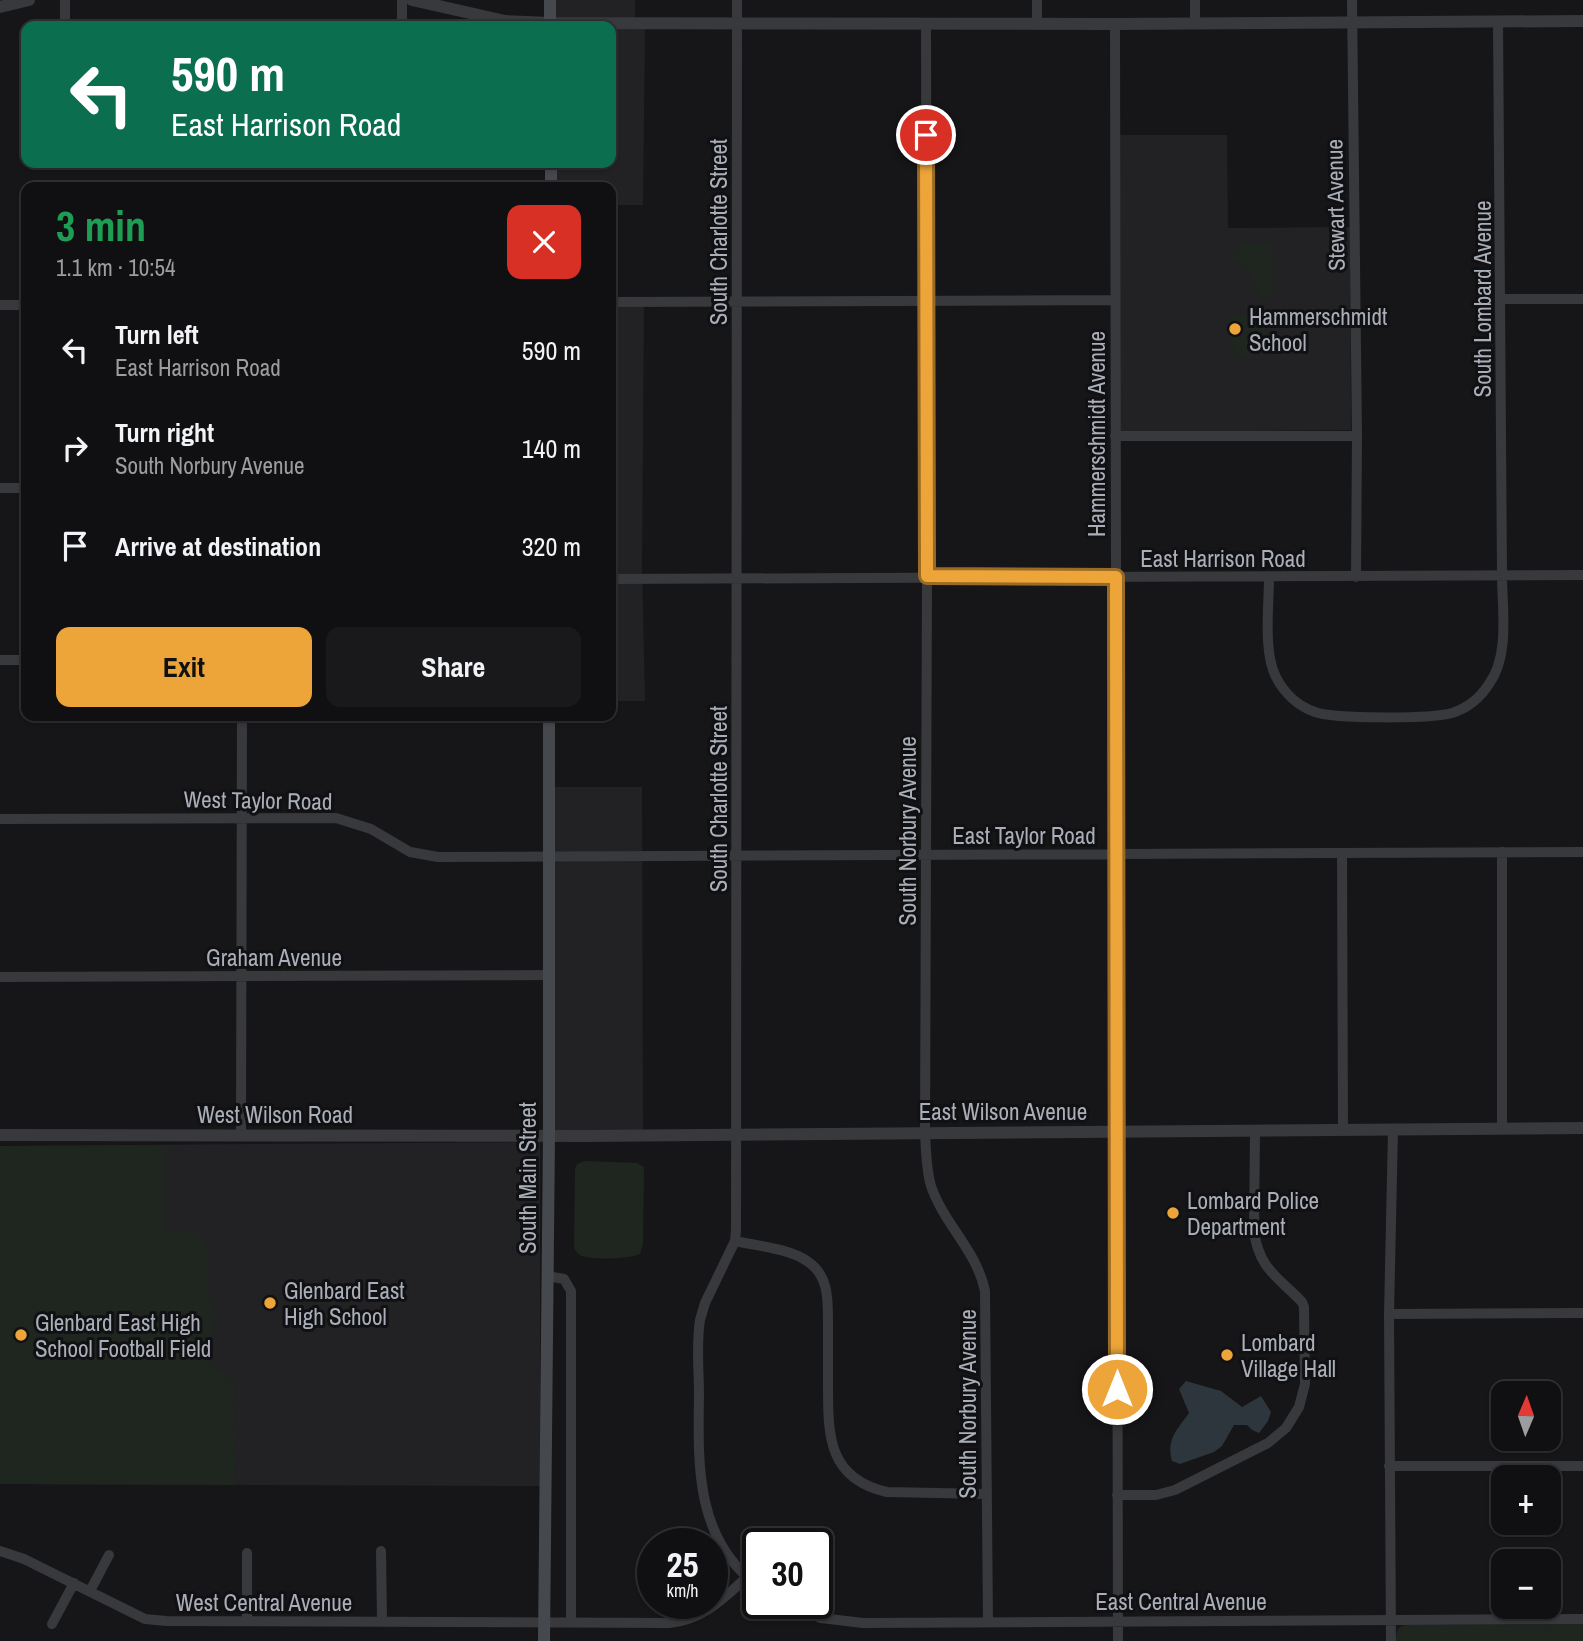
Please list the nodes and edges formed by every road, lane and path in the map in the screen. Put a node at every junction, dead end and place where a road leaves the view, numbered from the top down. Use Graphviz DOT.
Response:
graph roads {
  1 [pos="65,0"];
  2 [pos="402,0"];
  3 [pos="412,0"];
  4 [pos="550,0"];
  5 [pos="737,0"];
  6 [pos="1037,0"];
  7 [pos="1195,0"];
  8 [pos="1352,0"];
  9 [pos="22,1"];
  10 [pos="0,7"];
  11 [pos="65,21"];
  12 [pos="402,21"];
  13 [pos="505,21"];
  14 [pos="550,21"];
  15 [pos="1583,21"];
  16 [pos="1498,22"];
  17 [pos="1352,23"];
  18 [pos="1037,24"];
  19 [pos="1115,24"];
  20 [pos="1195,24"];
  21 [pos="616,25"];
  22 [pos="737,25"];
  23 [pos="926,25"];
  24 [pos="1501,299"];
  25 [pos="1583,299"];
  26 [pos="927,300"];
  27 [pos="1115,300"];
  28 [pos="737,301"];
  29 [pos="616,302"];
  30 [pos="0,305"];
  31 [pos="21,305"];
  32 [pos="1115,436"];
  33 [pos="1357,436"];
  34 [pos="0,488"];
  35 [pos="21,488"];
  36 [pos="1502,575"];
  37 [pos="1583,575"];
  38 [pos="927,576"];
  39 [pos="1116,577"];
  40 [pos="1356,577"];
  41 [pos="1269,578"];
  42 [pos="616,579"];
  43 [pos="738,579"];
  44 [pos="0,660"];
  45 [pos="21,660"];
  46 [pos="242,721"];
  47 [pos="549,721"];
  48 [pos="0,818"];
  49 [pos="242,818"];
  50 [pos="1502,852"];
  51 [pos="1583,852"];
  52 [pos="1342,853"];
  53 [pos="926,854"];
  54 [pos="1116,854"];
  55 [pos="549,856"];
  56 [pos="737,856"];
  57 [pos="548,975"];
  58 [pos="242,976"];
  59 [pos="0,977"];
  60 [pos="1583,1128"];
  61 [pos="1393,1129"];
  62 [pos="1502,1129"];
  63 [pos="1343,1130"];
  64 [pos="1255,1131"];
  65 [pos="925,1132"];
  66 [pos="1116,1132"];
  67 [pos="241,1134"];
  68 [pos="736,1134"];
  69 [pos="0,1135"];
  70 [pos="549,1135"];
  71 [pos="735,1241"];
  72 [pos="547,1276"];
  73 [pos="1583,1313"];
  74 [pos="1389,1314"];
  75 [pos="1389,1466"];
  76 [pos="1583,1466"];
  77 [pos="987,1494"];
  78 [pos="1117,1495"];
  79 [pos="0,1551"];
  80 [pos="382,1551"];
  81 [pos="247,1553"];
  82 [pos="109,1555"];
  83 [pos="742,1572"];
  84 [pos="742,1581"];
  85 [pos="74,1583"];
  86 [pos="90,1591"];
  87 [pos="830,1619"];
  88 [pos="1391,1619"];
  89 [pos="1583,1619"];
  90 [pos="1118,1620"];
  91 [pos="247,1621"];
  92 [pos="382,1621"];
  93 [pos="544,1622"];
  94 [pos="988,1622"];
  95 [pos="572,1623"];
  96 [pos="52,1625"];
  97 [pos="544,1641"];
  98 [pos="1118,1641"];
  99 [pos="1391,1641"];
  1 -- 11 [label="street"];
  2 -- 12 [label="street"];
  3 -- 13 [label="street"];
  4 -- 14 [label="main road"];
  5 -- 22 [label="street, South Charlotte Street"];
  6 -- 18 [label="street"];
  7 -- 20 [label="street"];
  8 -- 17 [label="street, Stewart Avenue"];
  9 -- 10 [label="street"];
  15 -- 16 [label="street"];
  16 -- 17 [label="street"];
  16 -- 24 [label="street, South Lombard Avenue"];
  17 -- 20 [label="street"];
  17 -- 33 [label="street, Stewart Avenue"];
  18 -- 19 [label="street"];
  18 -- 23 [label="street"];
  19 -- 20 [label="street"];
  19 -- 27 [label="street, Hammerschmidt Avenue"];
  21 -- 22 [label="street"];
  22 -- 23 [label="street"];
  22 -- 28 [label="street, South Charlotte Street"];
  23 -- 26 [label="street, South Norbury Avenue"];
  24 -- 25 [label="street"];
  24 -- 36 [label="street, South Lombard Avenue"];
  26 -- 27 [label="street"];
  26 -- 28 [label="street"];
  26 -- 38 [label="street, South Norbury Avenue"];
  27 -- 32 [label="street, Hammerschmidt Avenue"];
  28 -- 29 [label="street"];
  28 -- 43 [label="street, South Charlotte Street"];
  30 -- 31 [label="street"];
  32 -- 33 [label="street"];
  32 -- 39 [label="street, Hammerschmidt Avenue"];
  33 -- 40 [label="street, Stewart Avenue"];
  34 -- 35 [label="street"];
  36 -- 37 [label="street, East Harrison Road"];
  36 -- 40 [label="street, East Harrison Road"];
  36 -- 41 [label="street, South Lombard Avenue"];
  38 -- 39 [label="street, East Harrison Road"];
  38 -- 43 [label="street, East Harrison Road"];
  38 -- 53 [label="street, South Norbury Avenue"];
  39 -- 41 [label="street, East Harrison Road"];
  39 -- 54 [label="street, Hammerschmidt Avenue"];
  40 -- 41 [label="street, East Harrison Road"];
  42 -- 43 [label="street, East Harrison Road"];
  43 -- 56 [label="street, South Charlotte Street"];
  44 -- 45 [label="street"];
  46 -- 49 [label="street"];
  47 -- 55 [label="main road, South Main Street"];
  48 -- 49 [label="street, West Taylor Road"];
  49 -- 55 [label="street, West Taylor Road"];
  49 -- 58 [label="street"];
  50 -- 51 [label="street, East Taylor Road"];
  50 -- 52 [label="street, East Taylor Road"];
  50 -- 62 [label="street"];
  52 -- 54 [label="street, East Taylor Road"];
  52 -- 63 [label="street"];
  53 -- 54 [label="street, East Taylor Road"];
  53 -- 56 [label="street, East Taylor Road"];
  53 -- 65 [label="street, South Norbury Avenue"];
  54 -- 66 [label="street, Hammerschmidt Avenue"];
  55 -- 56 [label="street, East Taylor Road"];
  55 -- 57 [label="main road, South Main Street"];
  56 -- 68 [label="street, South Charlotte Street"];
  57 -- 58 [label="street, Graham Avenue"];
  57 -- 70 [label="main road, South Main Street"];
  58 -- 59 [label="street, Graham Avenue"];
  58 -- 67 [label="street"];
  60 -- 62 [label="street, East Wilson Avenue"];
  61 -- 62 [label="street, East Wilson Avenue"];
  61 -- 63 [label="street, East Wilson Avenue"];
  61 -- 74 [label="street"];
  63 -- 64 [label="street, East Wilson Avenue"];
  64 -- 66 [label="street, East Wilson Avenue"];
  64 -- 78 [label="street"];
  65 -- 66 [label="street, East Wilson Avenue"];
  65 -- 68 [label="street, East Wilson Avenue"];
  65 -- 77 [label="street, South Norbury Avenue"];
  66 -- 78 [label="street, Hammerschmidt Avenue"];
  67 -- 69 [label="street, West Wilson Road"];
  67 -- 70 [label="street, West Wilson Road"];
  68 -- 70 [label="street, East Wilson Avenue"];
  68 -- 71 [label="street, South Charlotte Street"];
  70 -- 72 [label="main road, South Main Street"];
  71 -- 77 [label="street"];
  71 -- 83 [label="street, South Charlotte Street"];
  72 -- 93 [label="main road, South Main Street"];
  72 -- 95 [label="street"];
  73 -- 74 [label="street"];
  74 -- 75 [label="street"];
  75 -- 76 [label="street"];
  75 -- 88 [label="street"];
  77 -- 94 [label="street, South Norbury Avenue"];
  78 -- 90 [label="street, Hammerschmidt Avenue"];
  79 -- 85 [label="street, West Central Avenue"];
  80 -- 92 [label="street"];
  81 -- 91 [label="street"];
  82 -- 86 [label="street"];
  84 -- 95 [label="street"];
  85 -- 86 [label="street, West Central Avenue"];
  85 -- 96 [label="street"];
  86 -- 91 [label="street, West Central Avenue"];
  87 -- 94 [label="street, East Central Avenue"];
  88 -- 89 [label="street, East Central Avenue"];
  88 -- 90 [label="street, East Central Avenue"];
  88 -- 99 [label="street"];
  90 -- 94 [label="street, East Central Avenue"];
  90 -- 98 [label="street, Hammerschmidt Avenue"];
  91 -- 92 [label="street, West Central Avenue"];
  92 -- 93 [label="street, West Central Avenue"];
  93 -- 95 [label="street"];
  93 -- 97 [label="main road, South Main Street"];
}
